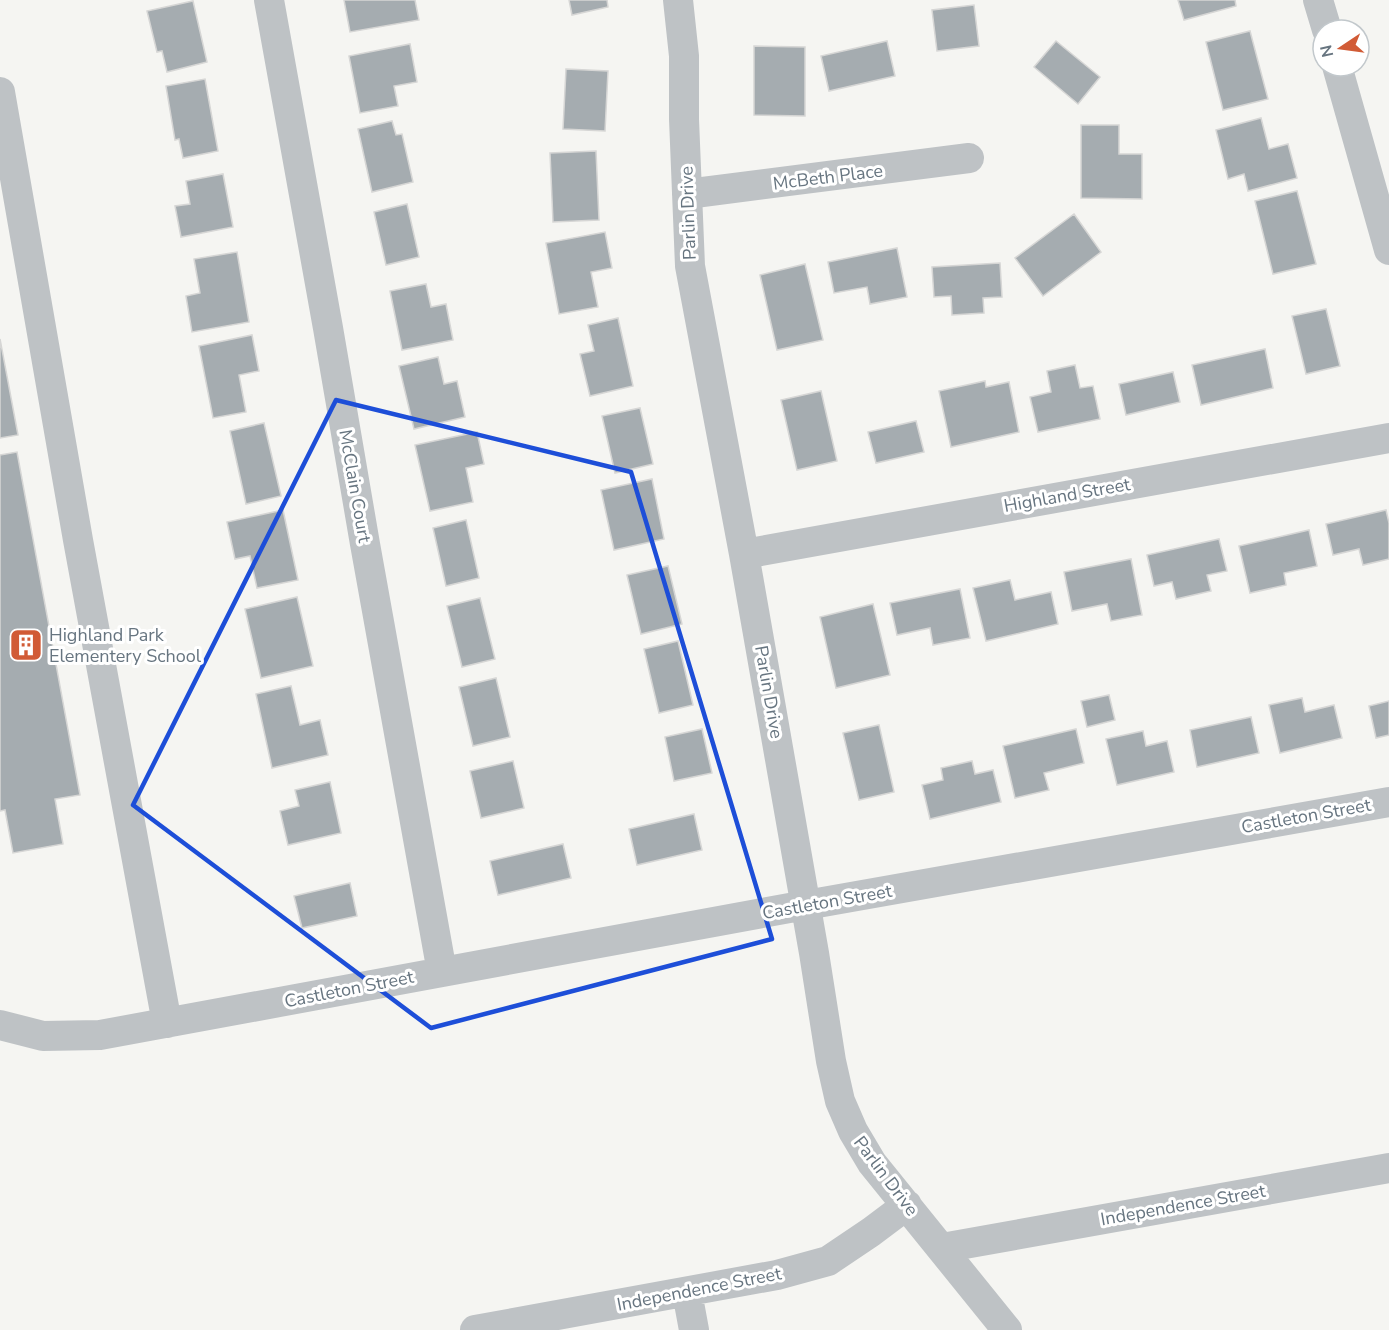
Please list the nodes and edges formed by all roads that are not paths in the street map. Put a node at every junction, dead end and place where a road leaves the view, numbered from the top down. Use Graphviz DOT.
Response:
graph roads {
  1 [pos="269,0"];
  2 [pos="678,0"];
  3 [pos="1318,0"];
  4 [pos="1323,18"];
  5 [pos="1341,78"];
  6 [pos="0,92"];
  7 [pos="969,158"];
  8 [pos="687,194"];
  9 [pos="1389,250"];
  10 [pos="1389,438"];
  11 [pos="744,554"];
  12 [pos="1389,802"];
  13 [pos="806,905"];
  14 [pos="442,972"];
  15 [pos="167,1023"];
  16 [pos="0,1025"];
  17 [pos="1389,1168"];
  18 [pos="907,1205"];
  19 [pos="942,1248"];
  20 [pos="687,1292"];
  21 [pos="475,1330"];
  22 [pos="694,1330"];
  23 [pos="1007,1330"];
  1 -- 14 [label="street, McClain Court"];
  2 -- 8 [label="street, Parlin Drive"];
  3 -- 4 [label="street"];
  5 -- 9 [label="street"];
  6 -- 15 [label="street"];
  7 -- 8 [label="street, McBeth Place"];
  8 -- 11 [label="street, Parlin Drive"];
  10 -- 11 [label="street, Highland Street"];
  11 -- 13 [label="street, Parlin Drive"];
  12 -- 13 [label="street, Castleton Street"];
  13 -- 14 [label="street, Castleton Street"];
  13 -- 18 [label="street, Parlin Drive"];
  14 -- 15 [label="street, Castleton Street"];
  15 -- 16 [label="street, Castleton Street"];
  17 -- 19 [label="street, Independence Street"];
  18 -- 19 [label="street, Parlin Drive"];
  18 -- 20 [label="street, Independence Street"];
  19 -- 23 [label="street, Parlin Drive"];
  20 -- 21 [label="street, Independence Street"];
  20 -- 22 [label="street"];
}
